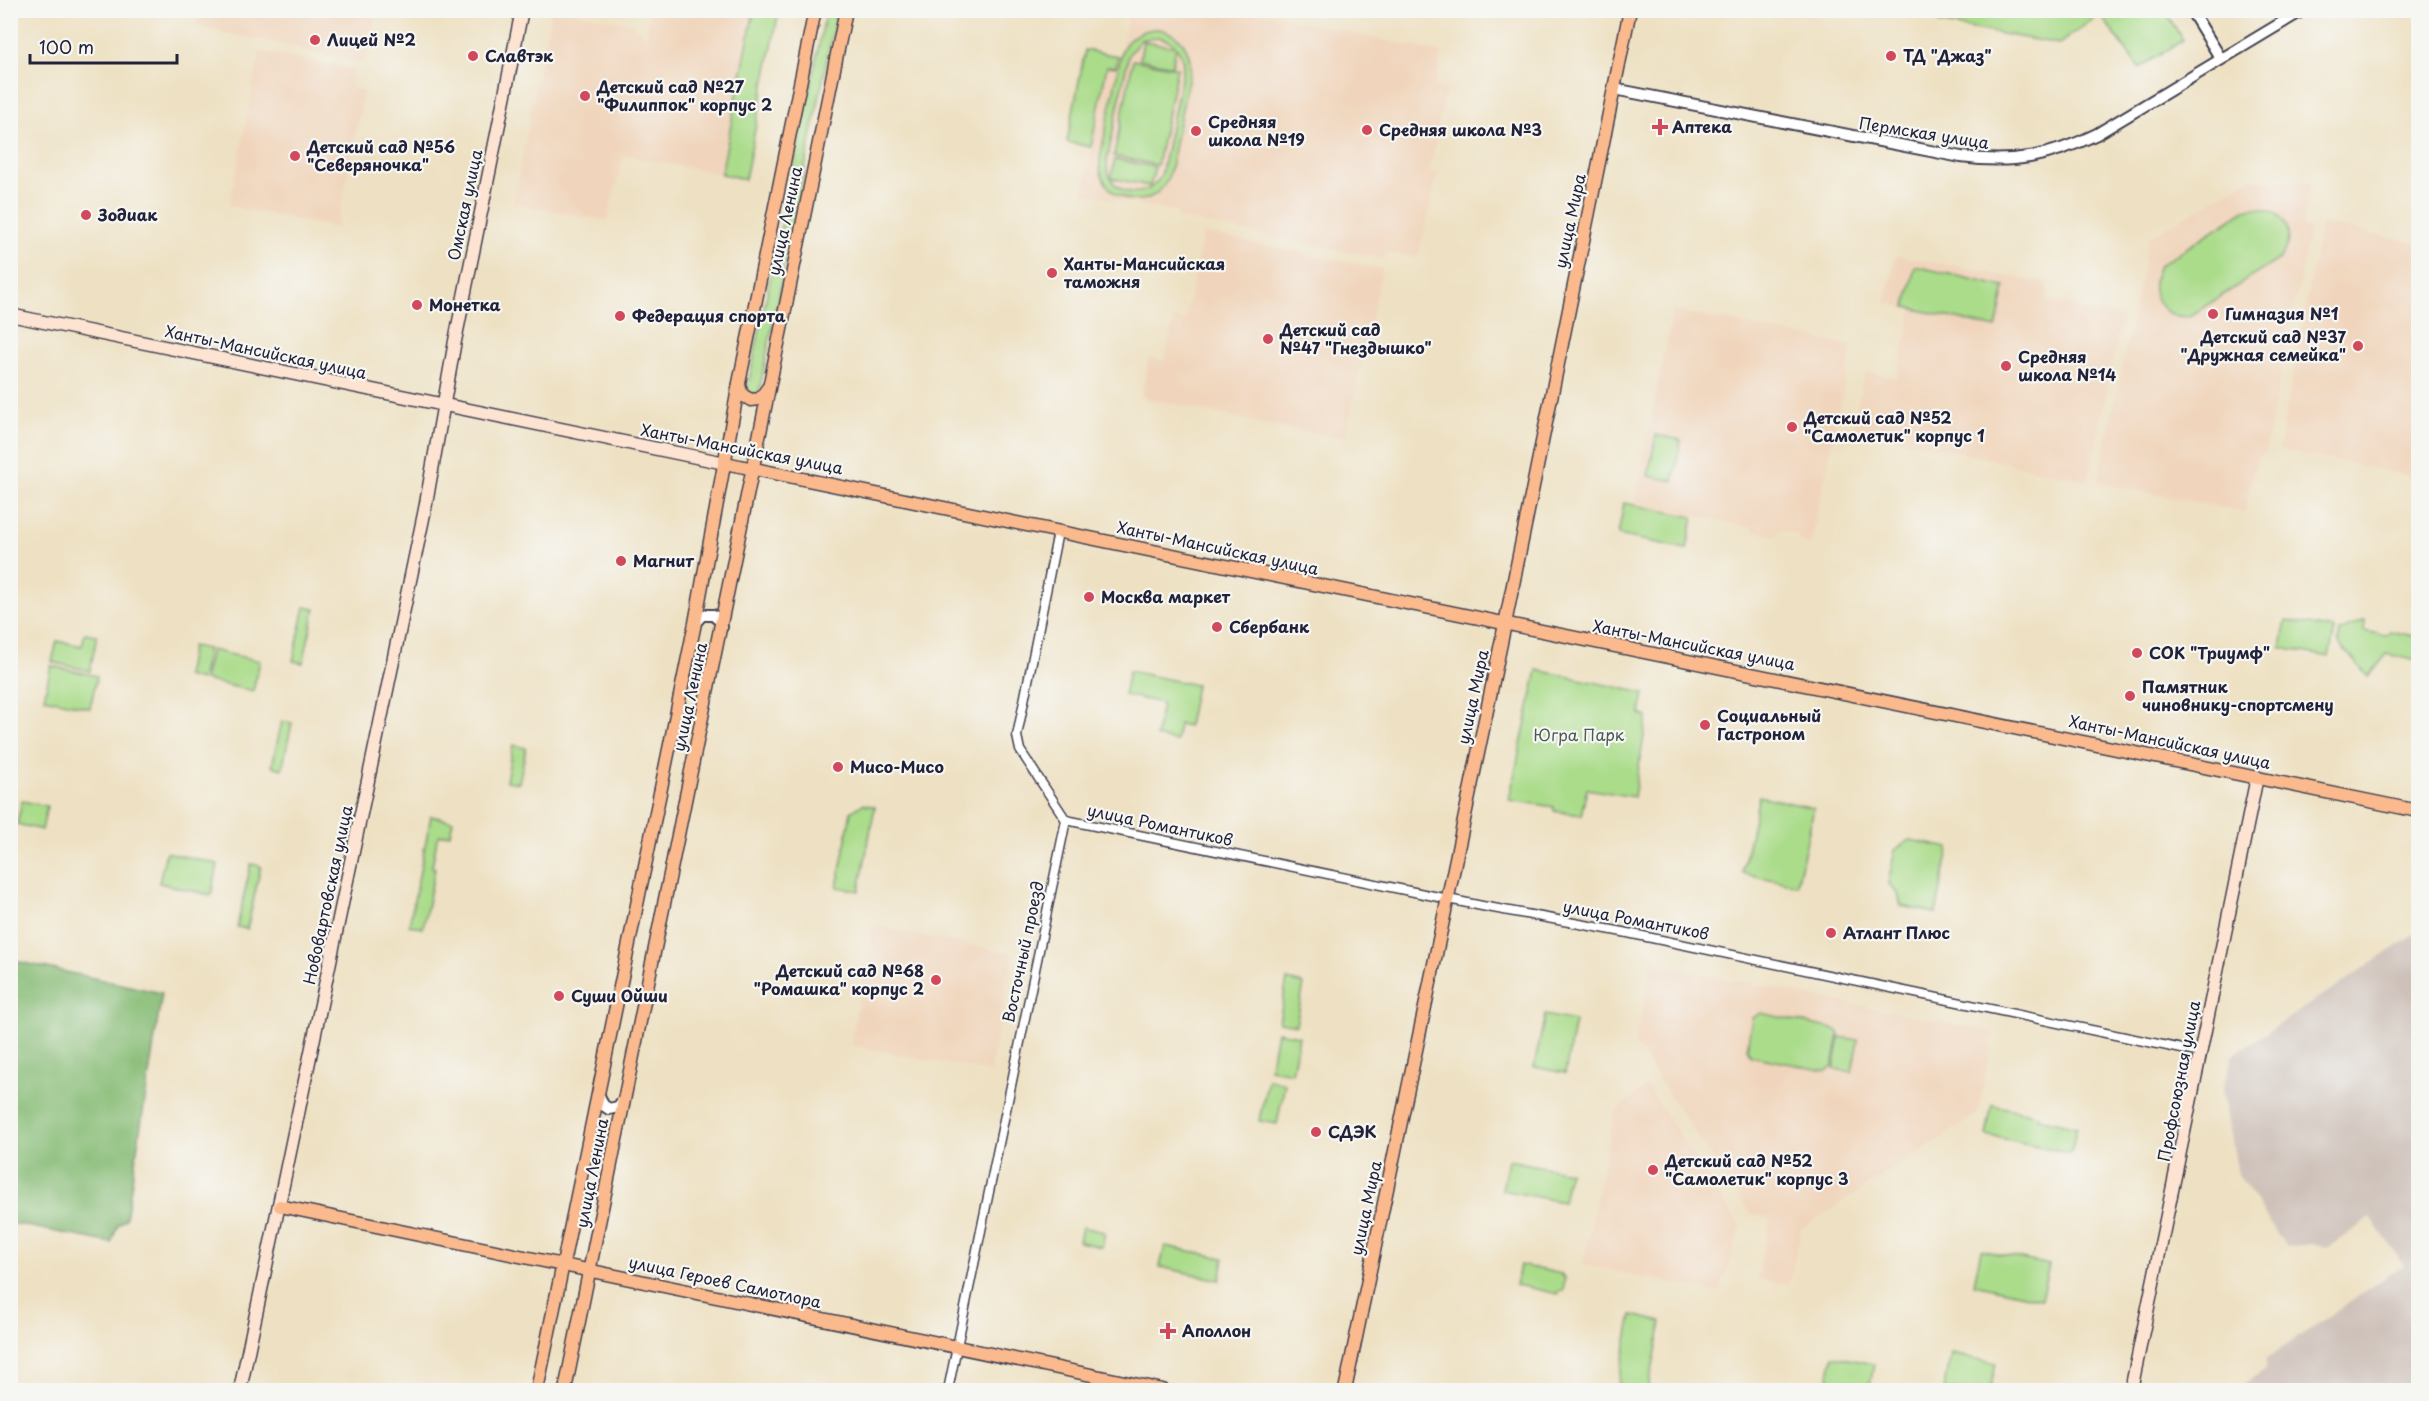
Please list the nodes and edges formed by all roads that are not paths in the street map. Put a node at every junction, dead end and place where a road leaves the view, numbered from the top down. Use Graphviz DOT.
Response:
graph roads {
  1 [pos="522,10"];
  2 [pos="815,10"];
  3 [pos="846,10"];
  4 [pos="1630,10"];
  5 [pos="2191,10"];
  6 [pos="2303,10"];
  7 [pos="2221,59"];
  8 [pos="1614,89"];
  9 [pos="10,315"];
  10 [pos="739,383"];
  11 [pos="768,387"];
  12 [pos="443,406"];
  13 [pos="725,463"];
  14 [pos="752,468"];
  15 [pos="1058,532"];
  16 [pos="695,623"];
  17 [pos="1505,624"];
  18 [pos="722,627"];
  19 [pos="2257,777"];
  20 [pos="2418,811"];
  21 [pos="1066,820"];
  22 [pos="1447,899"];
  23 [pos="2201,1053"];
  24 [pos="598,1093"];
  25 [pos="624,1099"];
  26 [pos="280,1206"];
  27 [pos="563,1264"];
  28 [pos="590,1270"];
  29 [pos="957,1347"];
  30 [pos="240,1390"];
  31 [pos="537,1390"];
  32 [pos="565,1390"];
  33 [pos="948,1390"];
  34 [pos="1163,1390"];
  35 [pos="1345,1390"];
  36 [pos="2131,1390"];
  1 -- 12 [label="main road, Омская улица"];
  2 -- 10 [label="main road, улица Ленина"];
  3 -- 11 [label="main road, улица Ленина"];
  4 -- 8 [label="main road, улица Мира"];
  5 -- 7 [label="street"];
  6 -- 7 [label="street, Пермская улица"];
  7 -- 8 [label="street, Пермская улица"];
  8 -- 17 [label="main road, улица Мира"];
  9 -- 12 [label="main road, Ханты-Мансийская улица"];
  10 -- 11 [label="main road"];
  10 -- 13 [label="main road, улица Ленина"];
  11 -- 14 [label="main road, улица Ленина"];
  12 -- 13 [label="main road, Ханты-Мансийская улица"];
  12 -- 26 [label="main road, Нововартовская улица"];
  13 -- 14 [label="main road, Ханты-Мансийская улица"];
  13 -- 16 [label="main road, улица Ленина"];
  14 -- 15 [label="main road, Ханты-Мансийская улица"];
  14 -- 18 [label="main road, улица Ленина"];
  15 -- 17 [label="main road, Ханты-Мансийская улица"];
  15 -- 21 [label="street"];
  16 -- 18 [label="street"];
  16 -- 24 [label="main road, улица Ленина"];
  17 -- 19 [label="main road, Ханты-Мансийская улица"];
  17 -- 22 [label="main road, улица Мира"];
  18 -- 25 [label="main road, улица Ленина"];
  19 -- 20 [label="main road, Ханты-Мансийская улица"];
  19 -- 23 [label="main road, Профсоюзная улица"];
  21 -- 22 [label="street, улица Романтиков"];
  21 -- 29 [label="street, Восточный проезд"];
  22 -- 23 [label="street, улица Романтиков"];
  22 -- 35 [label="main road, улица Мира"];
  23 -- 36 [label="main road, Профсоюзная улица"];
  24 -- 25 [label="street"];
  24 -- 27 [label="main road, улица Ленина"];
  25 -- 28 [label="main road, улица Ленина"];
  26 -- 27 [label="main road, улица Героев Самотлора"];
  26 -- 30 [label="main road, Нововартовская улица"];
  27 -- 28 [label="main road, улица Героев Самотлора"];
  27 -- 31 [label="main road, улица Ленина"];
  28 -- 29 [label="main road, улица Героев Самотлора"];
  28 -- 32 [label="main road, улица Ленина"];
  29 -- 33 [label="street, Восточный проезд"];
  29 -- 34 [label="main road, улица Героев Самотлора"];
}
